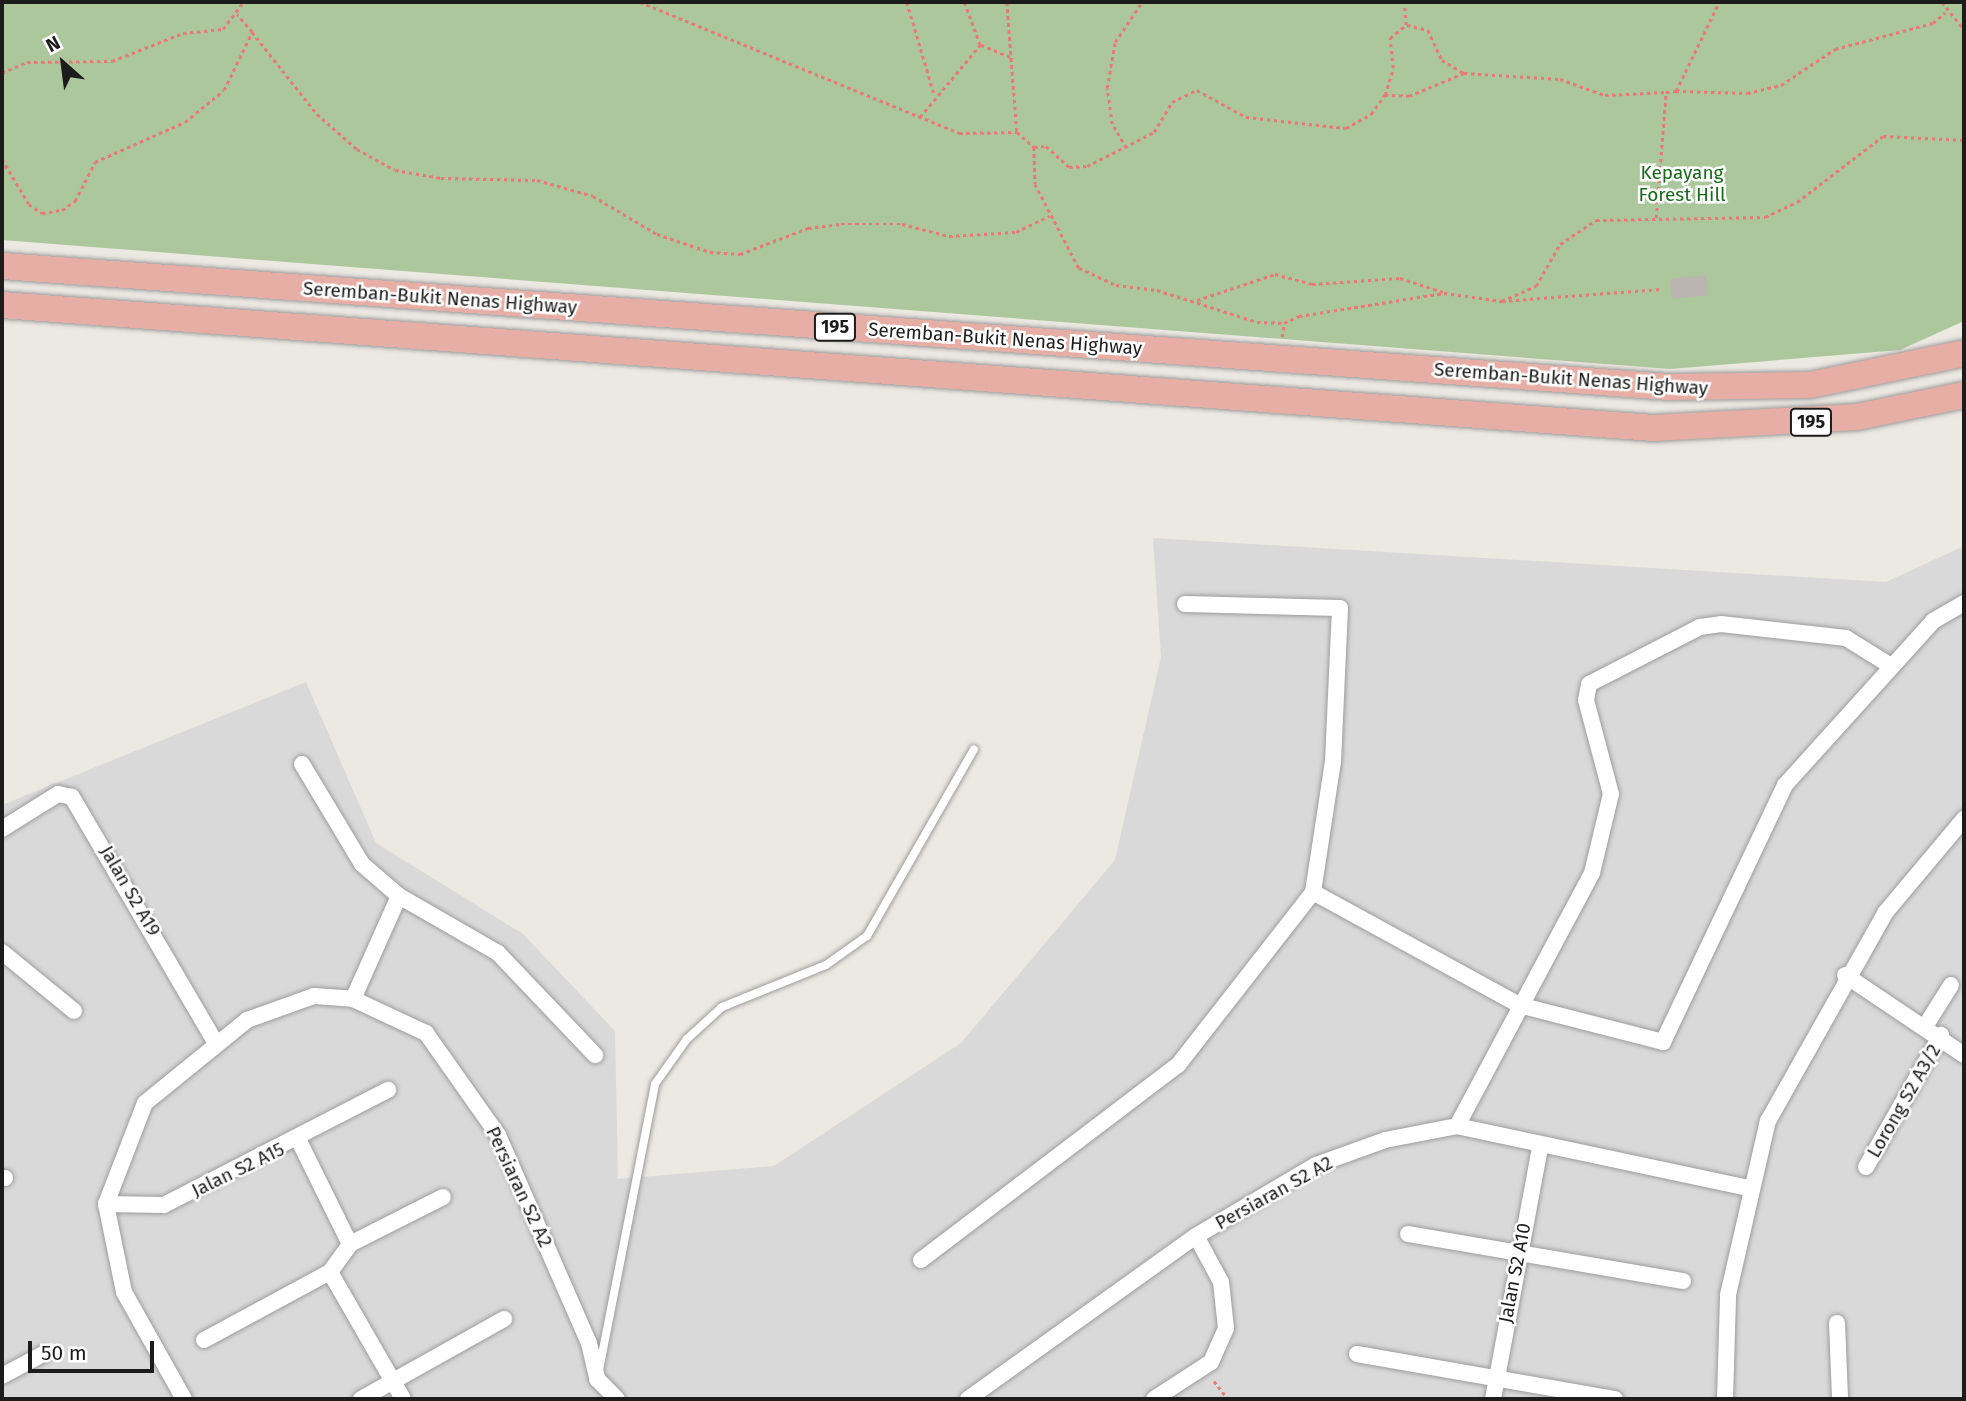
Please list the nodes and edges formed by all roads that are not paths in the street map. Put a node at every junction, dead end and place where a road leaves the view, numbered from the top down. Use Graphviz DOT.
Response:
graph roads {
  1 [pos="2,266"];
  2 [pos="2,305"];
  3 [pos="1964,345"];
  4 [pos="1964,353"];
  5 [pos="1924,364"];
  6 [pos="1964,395"];
  7 [pos="1964,603"];
  8 [pos="1185,604"];
  9 [pos="1891,666"];
  10 [pos="974,749"];
  11 [pos="302,764"];
  12 [pos="1964,819"];
  13 [pos="2,829"];
  14 [pos="1313,892"];
  15 [pos="399,896"];
  16 [pos="2,952"];
  17 [pos="1845,975"];
  18 [pos="1951,985"];
  19 [pos="353,999"];
  20 [pos="1519,1005"];
  21 [pos="74,1011"];
  22 [pos="1926,1025"];
  23 [pos="1941,1035"];
  24 [pos="215,1041"];
  25 [pos="595,1055"];
  26 [pos="1964,1055"];
  27 [pos="388,1090"];
  28 [pos="1457,1126"];
  29 [pos="299,1141"];
  30 [pos="1540,1148"];
  31 [pos="1867,1167"];
  32 [pos="1749,1188"];
  33 [pos="443,1197"];
  34 [pos="106,1204"];
  35 [pos="1408,1234"];
  36 [pos="1196,1236"];
  37 [pos="350,1244"];
  38 [pos="1520,1252"];
  39 [pos="921,1260"];
  40 [pos="330,1272"];
  41 [pos="1683,1281"];
  42 [pos="503,1319"];
  43 [pos="1837,1323"];
  44 [pos="204,1340"];
  45 [pos="43,1354"];
  46 [pos="1357,1354"];
  47 [pos="2,1377"];
  48 [pos="597,1379"];
  49 [pos="1494,1380"];
  50 [pos="394,1382"];
  51 [pos="184,1399"];
  52 [pos="361,1399"];
  53 [pos="402,1399"];
  54 [pos="617,1399"];
  55 [pos="968,1399"];
  56 [pos="1154,1399"];
  57 [pos="1493,1399"];
  58 [pos="1615,1399"];
  59 [pos="1725,1399"];
  60 [pos="1840,1399"];
  1 -- 5 [label="highway, Seremban-Bukit Nenas Highway / 195"];
  2 -- 6 [label="highway, Seremban-Bukit Nenas Highway / 195"];
  3 -- 5 [label="highway"];
  4 -- 5 [label="highway, Seremban-Bukit Nenas Highway / 195"];
  7 -- 9 [label="street"];
  8 -- 14 [label="street"];
  9 -- 20 [label="street"];
  9 -- 20 [label="street"];
  10 -- 48 [label="lane"];
  11 -- 15 [label="street"];
  12 -- 17 [label="street"];
  13 -- 24 [label="street, Jalan S2 A19"];
  14 -- 20 [label="street"];
  14 -- 39 [label="street"];
  15 -- 19 [label="street"];
  15 -- 25 [label="street"];
  16 -- 21 [label="street"];
  17 -- 22 [label="street"];
  17 -- 32 [label="street"];
  18 -- 22 [label="street"];
  19 -- 24 [label="street, Persiaran S2 A2"];
  19 -- 48 [label="street, Persiaran S2 A2"];
  20 -- 28 [label="street"];
  22 -- 23 [label="street"];
  23 -- 26 [label="street"];
  23 -- 31 [label="street, Lorong S2 A3/2"];
  24 -- 34 [label="street, Persiaran S2 A2"];
  27 -- 29 [label="street"];
  28 -- 30 [label="street, Persiaran S2 A2"];
  28 -- 36 [label="street, Persiaran S2 A2"];
  29 -- 34 [label="street, Jalan S2 A15"];
  29 -- 37 [label="street, Jalan S2 A15"];
  30 -- 32 [label="street, Persiaran S2 A2"];
  30 -- 38 [label="street, Jalan S2 A10"];
  32 -- 59 [label="street"];
  33 -- 37 [label="street"];
  34 -- 51 [label="street"];
  35 -- 38 [label="street"];
  36 -- 55 [label="street, Persiaran S2 A2"];
  36 -- 56 [label="street"];
  37 -- 40 [label="street"];
  38 -- 41 [label="street"];
  38 -- 49 [label="street, Jalan S2 A10"];
  40 -- 44 [label="street"];
  40 -- 50 [label="street"];
  42 -- 50 [label="street"];
  43 -- 60 [label="street"];
  45 -- 47 [label="street"];
  46 -- 49 [label="street"];
  48 -- 54 [label="street"];
  49 -- 57 [label="street, Jalan S2 A10"];
  49 -- 58 [label="street"];
  50 -- 52 [label="street"];
  50 -- 53 [label="street"];
}
